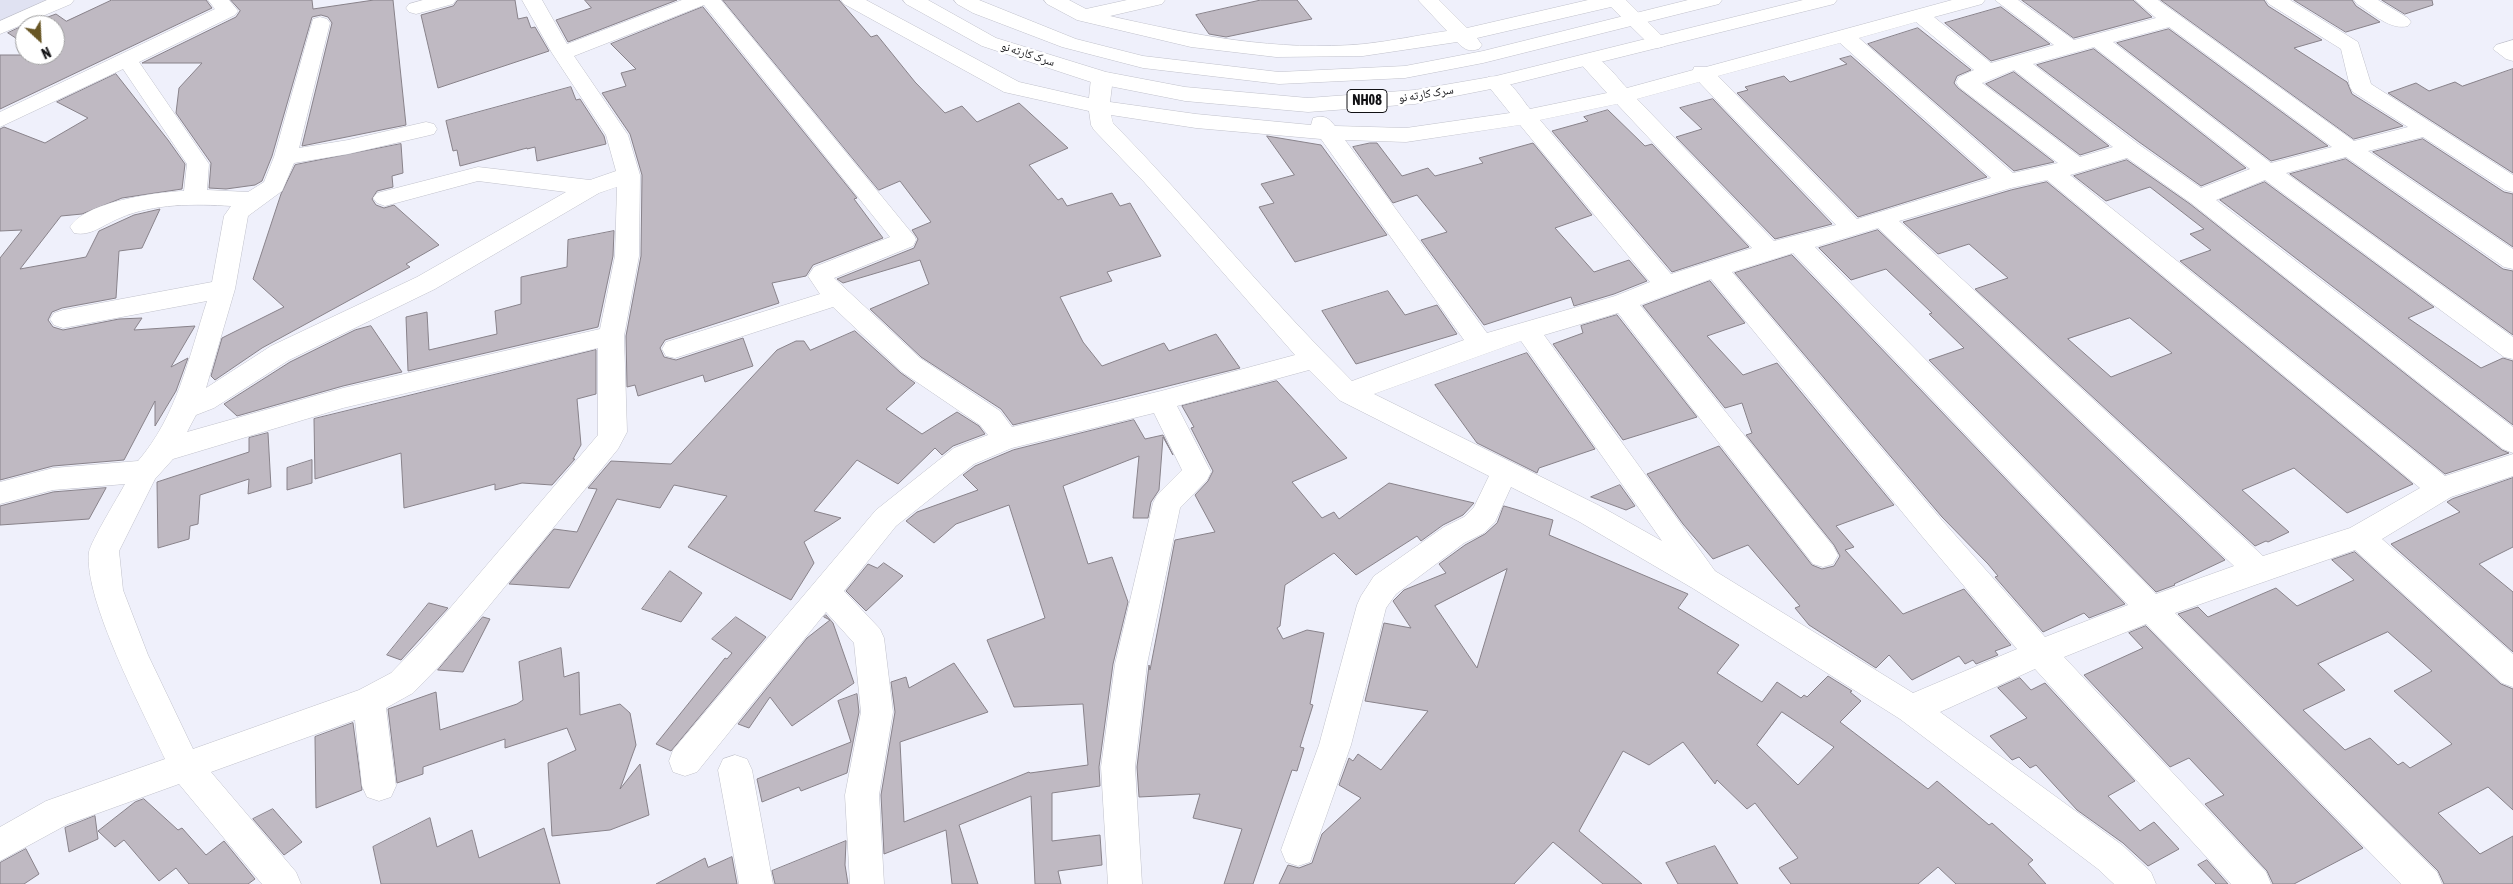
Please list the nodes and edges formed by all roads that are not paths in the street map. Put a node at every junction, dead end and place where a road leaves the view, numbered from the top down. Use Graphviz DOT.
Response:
graph roads {
  1 [pos="64,0"];
  2 [pos="218,0"];
  3 [pos="446,0"];
  4 [pos="532,0"];
  5 [pos="700,0"];
  6 [pos="710,0"];
  7 [pos="851,0"];
  8 [pos="913,0"];
  9 [pos="964,0"];
  10 [pos="1054,0"];
  11 [pos="1155,0"];
  12 [pos="1428,0"];
  13 [pos="1615,0"];
  14 [pos="1712,0"];
  15 [pos="1827,0"];
  16 [pos="1975,0"];
  17 [pos="2005,0"];
  18 [pos="2145,0"];
  19 [pos="2276,0"];
  20 [pos="2364,0"];
  21 [pos="416,8"];
  22 [pos="1919,15"];
  23 [pos="1084,16"];
  24 [pos="1635,19"];
  25 [pos="2172,20"];
  26 [pos="320,22"];
  27 [pos="2402,22"];
  28 [pos="0,28"];
  29 [pos="1463,35"];
  30 [pos="1844,36"];
  31 [pos="2099,41"];
  32 [pos="1658,42"];
  33 [pos="2513,46"];
  34 [pos="2071,48"];
  35 [pos="562,53"];
  36 [pos="2513,55"];
  37 [pos="1483,57"];
  38 [pos="128,60"];
  39 [pos="1588,60"];
  40 [pos="2017,62"];
  41 [pos="1988,71"];
  42 [pos="1702,72"];
  43 [pos="1102,78"];
  44 [pos="1496,82"];
  45 [pos="1622,96"];
  46 [pos="1308,105"];
  47 [pos="1099,107"];
  48 [pos="1525,116"];
  49 [pos="0,120"];
  50 [pos="426,129"];
  51 [pos="2427,129"];
  52 [pos="1328,133"];
  53 [pos="2130,149"];
  54 [pos="2351,150"];
  55 [pos="286,157"];
  56 [pos="2077,166"];
  57 [pos="2268,171"];
  58 [pos="2052,172"];
  59 [pos="629,175"];
  60 [pos="2008,181"];
  61 [pos="2513,186"];
  62 [pos="591,188"];
  63 [pos="195,197"];
  64 [pos="385,198"];
  65 [pos="2199,198"];
  66 [pos="251,200"];
  67 [pos="1882,218"];
  68 [pos="82,227"];
  69 [pos="1853,229"];
  70 [pos="1797,243"];
  71 [pos="1769,251"];
  72 [pos="2513,261"];
  73 [pos="1717,270"];
  74 [pos="1666,285"];
  75 [pos="222,289"];
  76 [pos="837,297"];
  77 [pos="1624,302"];
  78 [pos="63,320"];
  79 [pos="1527,330"];
  80 [pos="611,336"];
  81 [pos="1481,344"];
  82 [pos="675,349"];
  83 [pos="2513,350"];
  84 [pos="1314,359"];
  85 [pos="1348,393"];
  86 [pos="1161,401"];
  87 [pos="186,408"];
  88 [pos="1006,438"];
  89 [pos="2513,442"];
  90 [pos="154,461"];
  91 [pos="2513,465"];
  92 [pos="1504,473"];
  93 [pos="2441,488"];
  94 [pos="0,493"];
  95 [pos="2360,537"];
  96 [pos="1823,554"];
  97 [pos="2258,570"];
  98 [pos="1706,580"];
  99 [pos="826,592"];
  100 [pos="2151,609"];
  101 [pos="2040,652"];
  102 [pos="2513,673"];
  103 [pos="369,701"];
  104 [pos="1911,709"];
  105 [pos="685,761"];
  106 [pos="185,766"];
  107 [pos="735,770"];
  108 [pos="379,786"];
  109 [pos="0,845"];
  110 [pos="1298,850"];
  111 [pos="284,884"];
  112 [pos="756,884"];
  113 [pos="867,884"];
  114 [pos="1125,884"];
  115 [pos="2139,884"];
  116 [pos="2254,884"];
  117 [pos="2425,884"];
  1 -- 28 [label="main road"];
  2 -- 38 [label="main road"];
  3 -- 21 [label="main road"];
  4 -- 35 [label="main road"];
  5 -- 35 [label="main road"];
  6 -- 76 [label="main road"];
  7 -- 47 [label="main road"];
  8 -- 43 [label="main road, سرک کارته نو / NH08"];
  9 -- 37 [label="main road, سرک کارته نو / NH08"];
  10 -- 23 [label="main road"];
  11 -- 23 [label="main road"];
  12 -- 29 [label="main road"];
  13 -- 24 [label="main road"];
  13 -- 29 [label="main road"];
  14 -- 24 [label="main road, سرک کارته نو / NH08"];
  15 -- 32 [label="main road, سرک کارته نو / NH08"];
  16 -- 22 [label="main road"];
  17 -- 34 [label="main road"];
  18 -- 25 [label="main road"];
  19 -- 51 [label="main road"];
  20 -- 27 [label="main road"];
  22 -- 30 [label="main road"];
  22 -- 41 [label="main road"];
  23 -- 29 [label="main road"];
  24 -- 32 [label="main road"];
  24 -- 37 [label="main road, سرک کارته نو / NH08"];
  25 -- 31 [label="main road"];
  25 -- 54 [label="main road"];
  26 -- 55 [label="main road"];
  29 -- 37 [label="main road"];
  30 -- 42 [label="main road"];
  30 -- 60 [label="main road"];
  31 -- 34 [label="main road"];
  31 -- 57 [label="main road"];
  32 -- 39 [label="main road, سرک کارته نو / NH08"];
  33 -- 36 [label="main road"];
  34 -- 40 [label="main road"];
  35 -- 59 [label="main road"];
  38 -- 49 [label="main road"];
  38 -- 63 [label="main road"];
  39 -- 44 [label="main road, سرک کارته نو / NH08"];
  39 -- 45 [label="main road"];
  40 -- 41 [label="main road"];
  40 -- 53 [label="main road"];
  41 -- 56 [label="main road"];
  42 -- 45 [label="main road"];
  42 -- 69 [label="main road"];
  43 -- 46 [label="main road, سرک کارته نو / NH08"];
  43 -- 47 [label="main road"];
  44 -- 46 [label="main road, سرک کارته نو / NH08"];
  44 -- 48 [label="main road"];
  45 -- 48 [label="main road"];
  45 -- 71 [label="main road"];
  46 -- 52 [label="main road"];
  47 -- 52 [label="main road"];
  47 -- 84 [label="main road"];
  48 -- 52 [label="main road"];
  48 -- 74 [label="main road"];
  50 -- 55 [label="main road"];
  51 -- 54 [label="main road"];
  51 -- 61 [label="main road"];
  52 -- 81 [label="main road"];
  53 -- 56 [label="main road"];
  53 -- 65 [label="main road"];
  54 -- 57 [label="main road"];
  54 -- 72 [label="main road"];
  55 -- 66 [label="main road"];
  56 -- 58 [label="main road"];
  57 -- 65 [label="main road"];
  57 -- 83 [label="main road"];
  58 -- 60 [label="main road"];
  58 -- 93 [label="main road"];
  59 -- 62 [label="main road"];
  59 -- 80 [label="main road"];
  60 -- 67 [label="main road"];
  62 -- 64 [label="main road"];
  62 -- 87 [label="main road"];
  63 -- 66 [label="main road"];
  63 -- 68 [label="main road"];
  65 -- 89 [label="main road"];
  66 -- 75 [label="main road"];
  67 -- 69 [label="main road"];
  67 -- 97 [label="main road"];
  69 -- 70 [label="main road"];
  70 -- 71 [label="main road"];
  70 -- 100 [label="main road"];
  71 -- 73 [label="main road"];
  73 -- 74 [label="main road"];
  73 -- 101 [label="main road"];
  74 -- 77 [label="main road"];
  75 -- 78 [label="main road"];
  75 -- 87 [label="main road"];
  76 -- 82 [label="main road"];
  76 -- 88 [label="main road"];
  77 -- 79 [label="main road"];
  77 -- 96 [label="main road"];
  79 -- 81 [label="main road"];
  79 -- 98 [label="main road"];
  80 -- 90 [label="main road"];
  80 -- 103 [label="main road"];
  81 -- 85 [label="main road"];
  84 -- 85 [label="main road"];
  84 -- 86 [label="main road"];
  85 -- 92 [label="main road"];
  86 -- 88 [label="main road"];
  86 -- 114 [label="main road"];
  87 -- 90 [label="main road"];
  88 -- 99 [label="main road"];
  90 -- 94 [label="main road"];
  90 -- 106 [label="main road"];
  91 -- 93 [label="main road"];
  92 -- 98 [label="main road"];
  92 -- 110 [label="main road"];
  93 -- 95 [label="main road"];
  95 -- 97 [label="main road"];
  95 -- 102 [label="main road"];
  97 -- 100 [label="main road"];
  98 -- 104 [label="main road"];
  99 -- 105 [label="main road"];
  99 -- 113 [label="main road"];
  100 -- 101 [label="main road"];
  100 -- 117 [label="main road"];
  101 -- 104 [label="main road"];
  101 -- 116 [label="main road"];
  103 -- 106 [label="main road"];
  103 -- 108 [label="main road"];
  104 -- 115 [label="main road"];
  106 -- 109 [label="main road"];
  106 -- 111 [label="main road"];
  107 -- 112 [label="main road"];
}
